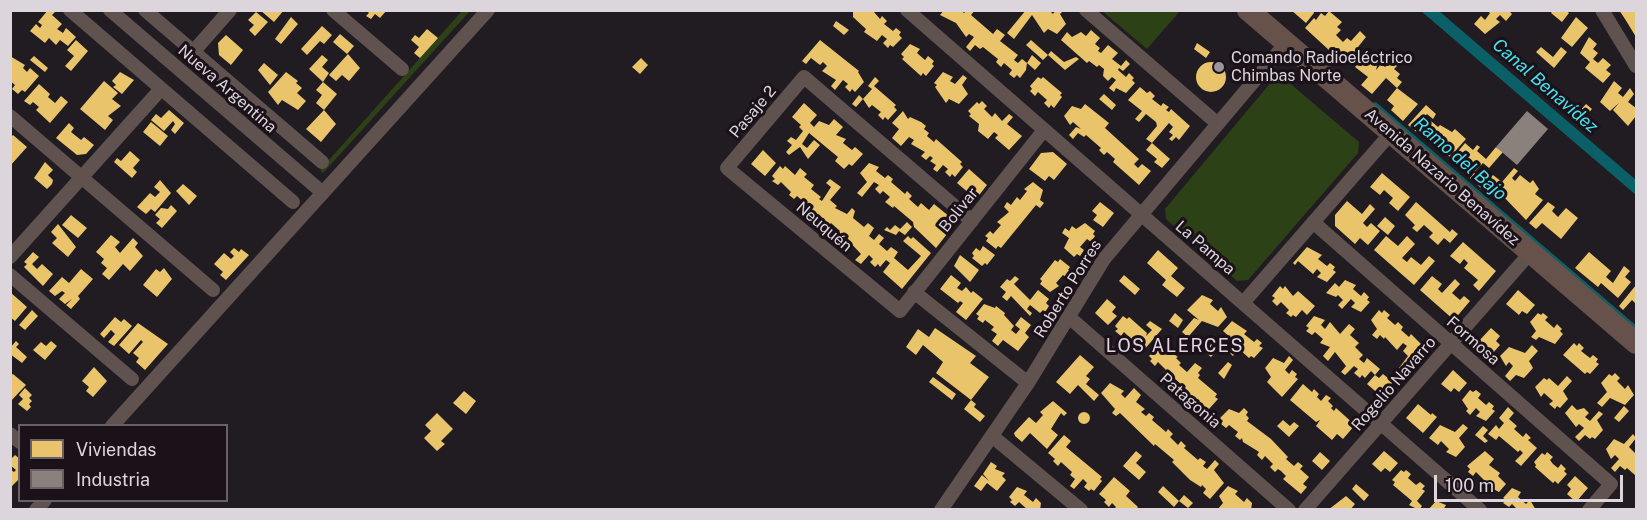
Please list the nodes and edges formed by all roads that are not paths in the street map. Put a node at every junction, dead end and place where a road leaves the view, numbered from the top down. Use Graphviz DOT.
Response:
graph roads {
  1 [pos="70,10"];
  2 [pos="110,10"];
  3 [pos="145,10"];
  4 [pos="230,10"];
  5 [pos="333,10"];
  6 [pos="488,10"];
  7 [pos="907,10"];
  8 [pos="1086,10"];
  9 [pos="1248,10"];
  10 [pos="1602,10"];
  11 [pos="1286,43"];
  12 [pos="193,52"];
  13 [pos="1636,66"];
  14 [pos="402,69"];
  15 [pos="161,89"];
  16 [pos="10,116"];
  17 [pos="1218,124"];
  18 [pos="1044,130"];
  19 [pos="1391,133"];
  20 [pos="322,162"];
  21 [pos="727,168"];
  22 [pos="82,177"];
  23 [pos="323,193"];
  24 [pos="294,202"];
  25 [pos="1142,214"];
  26 [pos="972,221"];
  27 [pos="1313,222"];
  28 [pos="1531,252"];
  29 [pos="10,257"];
  30 [pos="10,275"];
  31 [pos="213,290"];
  32 [pos="915,292"];
  33 [pos="1243,303"];
  34 [pos="900,311"];
  35 [pos="1069,317"];
  36 [pos="1451,343"];
  37 [pos="1636,343"];
  38 [pos="132,379"];
  39 [pos="1028,383"];
  40 [pos="1381,423"];
  41 [pos="114,424"];
  42 [pos="992,436"];
  43 [pos="941,510"];
  44 [pos="1081,510"];
  45 [pos="1289,510"];
  46 [pos="1305,510"];
  47 [pos="1480,510"];
  48 [pos="1589,510"];
  1 -- 15 [label="street"];
  2 -- 23 [label="street, Nueva Argentina"];
  3 -- 12 [label="street"];
  4 -- 12 [label="street"];
  5 -- 14 [label="street"];
  6 -- 23 [label="street"];
  7 -- 18 [label="street, La Pampa"];
  8 -- 17 [label="street"];
  9 -- 11 [label="main road, Avenida Nazario Benavídez"];
  10 -- 13 [label="street"];
  11 -- 17 [label="street, Roberto Porres"];
  11 -- 19 [label="main road, Avenida Nazario Benavídez"];
  12 -- 20 [label="street"];
  15 -- 22 [label="street"];
  15 -- 24 [label="street"];
  16 -- 22 [label="street"];
  17 -- 25 [label="street, Roberto Porres"];
  18 -- 25 [label="street, La Pampa"];
  18 -- 26 [label="street, Bolivar"];
  19 -- 27 [label="street"];
  19 -- 28 [label="main road, Avenida Nazario Benavídez"];
  21 -- 26 [label="street, Pasaje 2"];
  21 -- 34 [label="street, Neuquén"];
  22 -- 29 [label="street"];
  22 -- 31 [label="street"];
  23 -- 41 [label="street"];
  25 -- 33 [label="street, La Pampa"];
  25 -- 35 [label="street, Roberto Porres"];
  26 -- 32 [label="street, Bolivar"];
  27 -- 33 [label="street"];
  27 -- 36 [label="street, Formosa"];
  28 -- 36 [label="street, Rogelio Navarro"];
  28 -- 37 [label="main road, Avenida Nazario Benavídez"];
  30 -- 38 [label="street"];
  32 -- 34 [label="street, Bolivar"];
  32 -- 39 [label="street"];
  33 -- 40 [label="street, La Pampa"];
  35 -- 39 [label="street, Roberto Porres"];
  35 -- 45 [label="street, Patagonia"];
  36 -- 40 [label="street, Rogelio Navarro"];
  36 -- 48 [label="street, Formosa"];
  39 -- 42 [label="street, Roberto Porres"];
  40 -- 46 [label="street, Rogelio Navarro"];
  40 -- 47 [label="street, La Pampa"];
  42 -- 43 [label="street, Roberto Porres"];
  42 -- 44 [label="street"];
}
